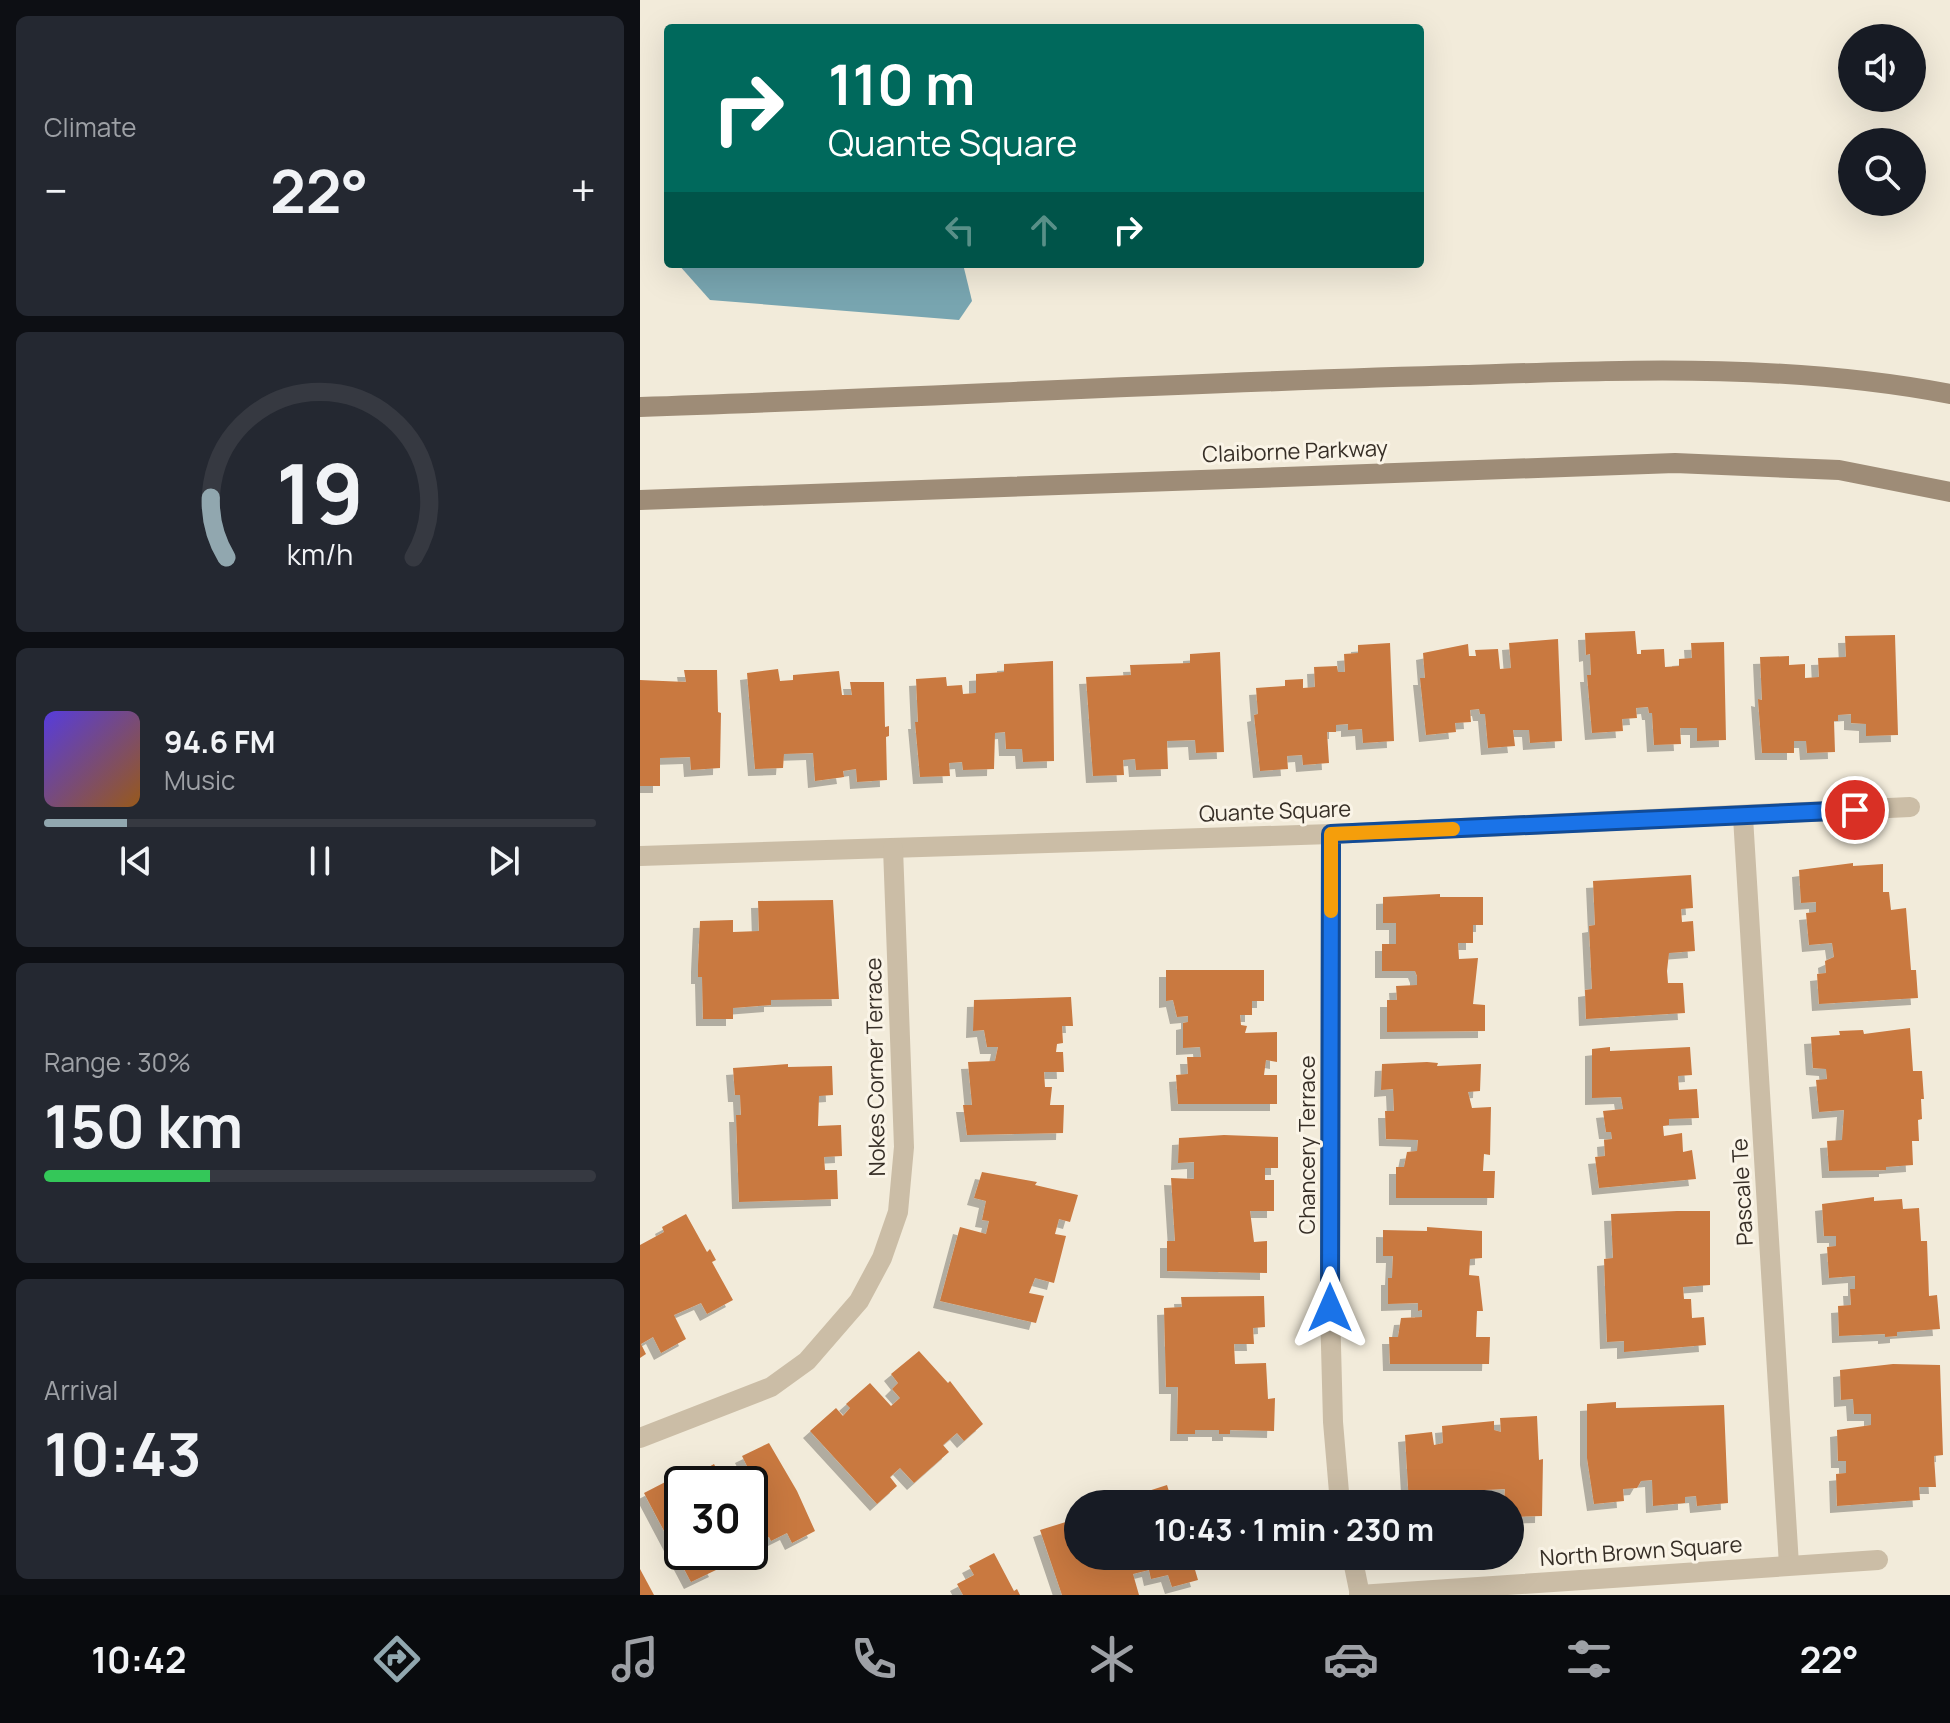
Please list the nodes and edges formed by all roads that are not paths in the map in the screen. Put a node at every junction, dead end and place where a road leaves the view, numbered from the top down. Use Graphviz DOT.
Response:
graph roads {
  1 [pos="1950,394"];
  2 [pos="640,407"];
  3 [pos="1950,492"];
  4 [pos="640,500"];
  5 [pos="1910,807"];
  6 [pos="1743,817"];
  7 [pos="1331,834"];
  8 [pos="893,848"];
  9 [pos="640,856"];
  10 [pos="640,1438"];
  11 [pos="1339,1490"];
  12 [pos="1878,1560"];
  13 [pos="1789,1565"];
  14 [pos="1355,1570"];
  15 [pos="1360,1595"];
  1 -- 2 [label="main road"];
  3 -- 4 [label="main road, Claiborne Parkway"];
  5 -- 6 [label="street, Quante Square"];
  6 -- 7 [label="street, Quante Square"];
  6 -- 13 [label="street, Pascale Te"];
  7 -- 8 [label="street, Quante Square"];
  7 -- 11 [label="street, Chancery Terrace"];
  8 -- 9 [label="street, Quante Square"];
  8 -- 10 [label="street, Nokes Corner Terrace"];
  12 -- 13 [label="street, North Brown Square"];
  13 -- 15 [label="street, North Brown Square"];
  14 -- 15 [label="street"];
}
